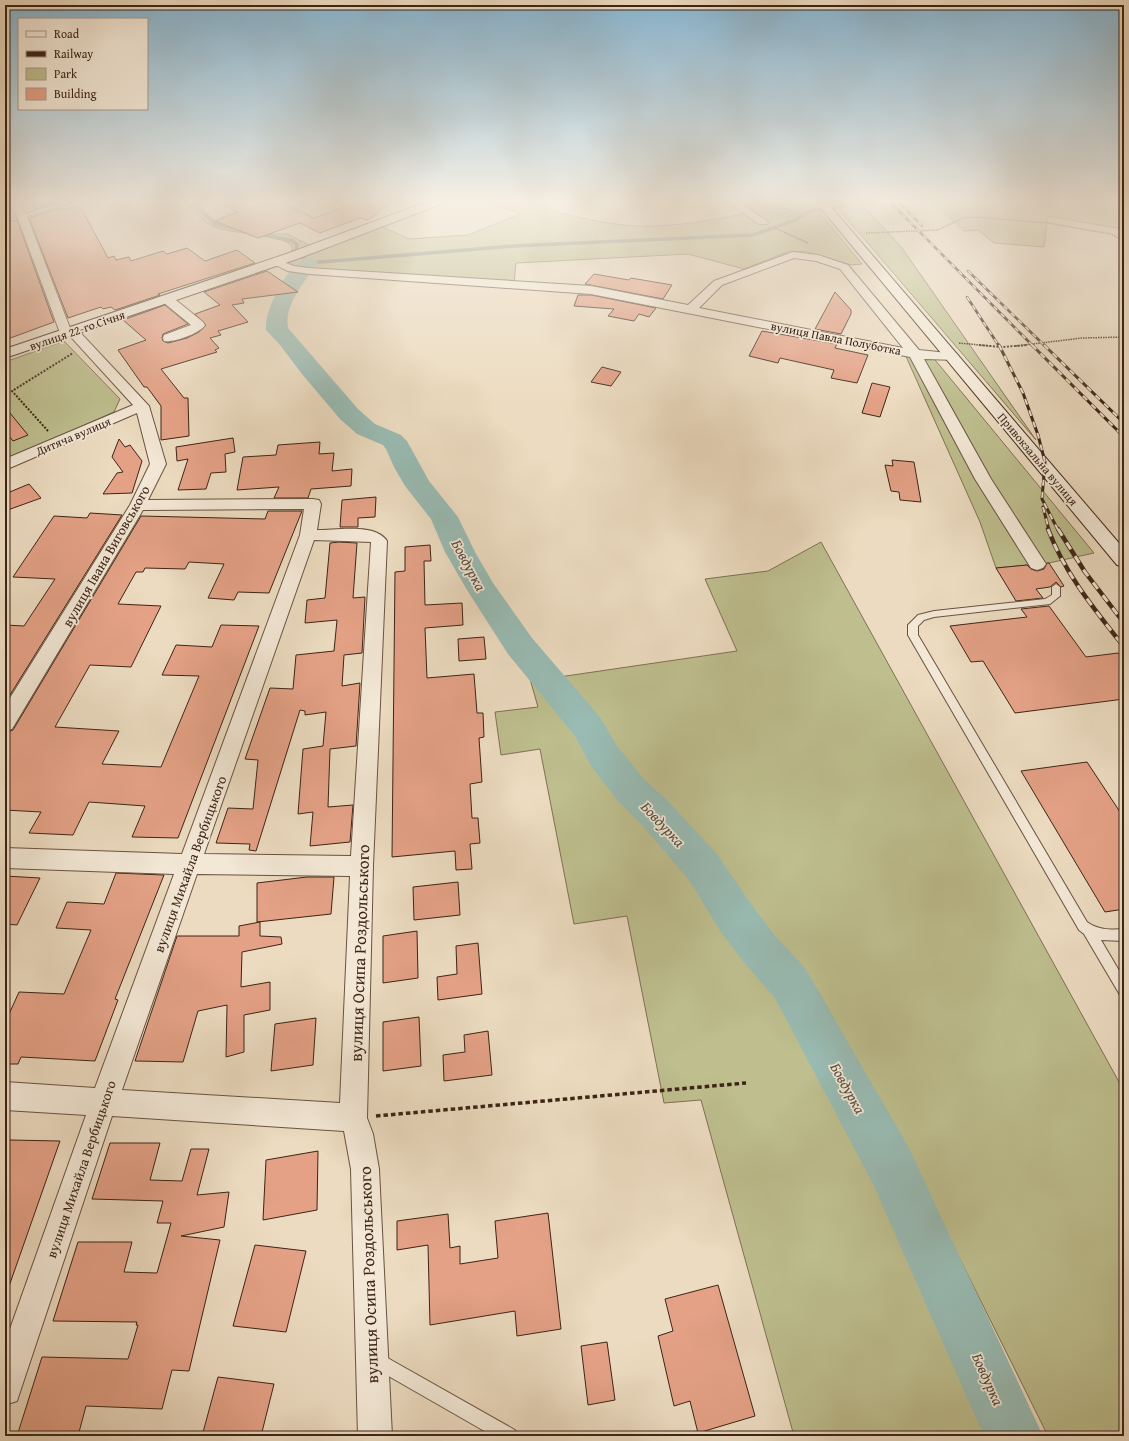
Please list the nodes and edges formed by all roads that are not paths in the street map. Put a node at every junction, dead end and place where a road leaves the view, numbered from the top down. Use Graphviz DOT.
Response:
graph roads {
  1 [pos="39,267"];
  2 [pos="260,267"];
  3 [pos="304,267"];
  4 [pos="760,267"];
  5 [pos="845,267"];
  6 [pos="876,267"];
  7 [pos="167,299"];
  8 [pos="690,310"];
  9 [pos="69,332"];
  10 [pos="169,338"];
  11 [pos="5,354"];
  12 [pos="915,354"];
  13 [pos="952,357"];
  14 [pos="142,406"];
  15 [pos="5,465"];
  16 [pos="138,506"];
  17 [pos="308,535"];
  18 [pos="1124,561"];
  19 [pos="1037,564"];
  20 [pos="1056,587"];
  21 [pos="5,723"];
  22 [pos="5,858"];
  23 [pos="190,864"];
  24 [pos="362,866"];
  25 [pos="1088,930"];
  26 [pos="1124,935"];
  27 [pos="1124,991"];
  28 [pos="5,1096"];
  29 [pos="104,1101"];
  30 [pos="353,1118"];
  31 [pos="372,1357"];
  32 [pos="5,1389"];
  33 [pos="375,1436"];
  34 [pos="509,1436"];
  1 -- 9 [label="street"];
  2 -- 7 [label="main road, вулиця 22-го Січня"];
  3 -- 8 [label="street, вулиця Павла Полуботка"];
  4 -- 8 [label="street, вулиця Павла Полуботка"];
  5 -- 12 [label="street, вулиця Павла Полуботка"];
  6 -- 13 [label="main road, Привокзальна вулиця"];
  7 -- 9 [label="main road, вулиця 22-го Січня"];
  7 -- 10 [label="street"];
  8 -- 12 [label="street, вулиця Павла Полуботка"];
  9 -- 11 [label="main road, вулиця 22-го Січня"];
  9 -- 14 [label="street, вулиця Івана Виговського"];
  12 -- 13 [label="street"];
  12 -- 19 [label="street"];
  13 -- 18 [label="main road, Привокзальна вулиця"];
  14 -- 15 [label="street, Дитяча вулиця"];
  14 -- 16 [label="street, вулиця Івана Виговського"];
  16 -- 17 [label="street, вулиця Михайла Вербицького"];
  16 -- 21 [label="street, вулиця Івана Виговського"];
  17 -- 23 [label="street, вулиця Михайла Вербицького"];
  17 -- 24 [label="street, вулиця Осипа Роздольського"];
  20 -- 25 [label="lane"];
  22 -- 23 [label="street"];
  23 -- 24 [label="street"];
  23 -- 29 [label="street, вулиця Михайла Вербицького"];
  24 -- 30 [label="street, вулиця Осипа Роздольського"];
  25 -- 26 [label="lane"];
  25 -- 27 [label="lane"];
  28 -- 29 [label="street"];
  29 -- 30 [label="street"];
  29 -- 32 [label="street, вулиця Михайла Вербицького"];
  30 -- 31 [label="street, вулиця Осипа Роздольського"];
  31 -- 33 [label="street, вулиця Осипа Роздольського"];
  31 -- 34 [label="lane"];
}
